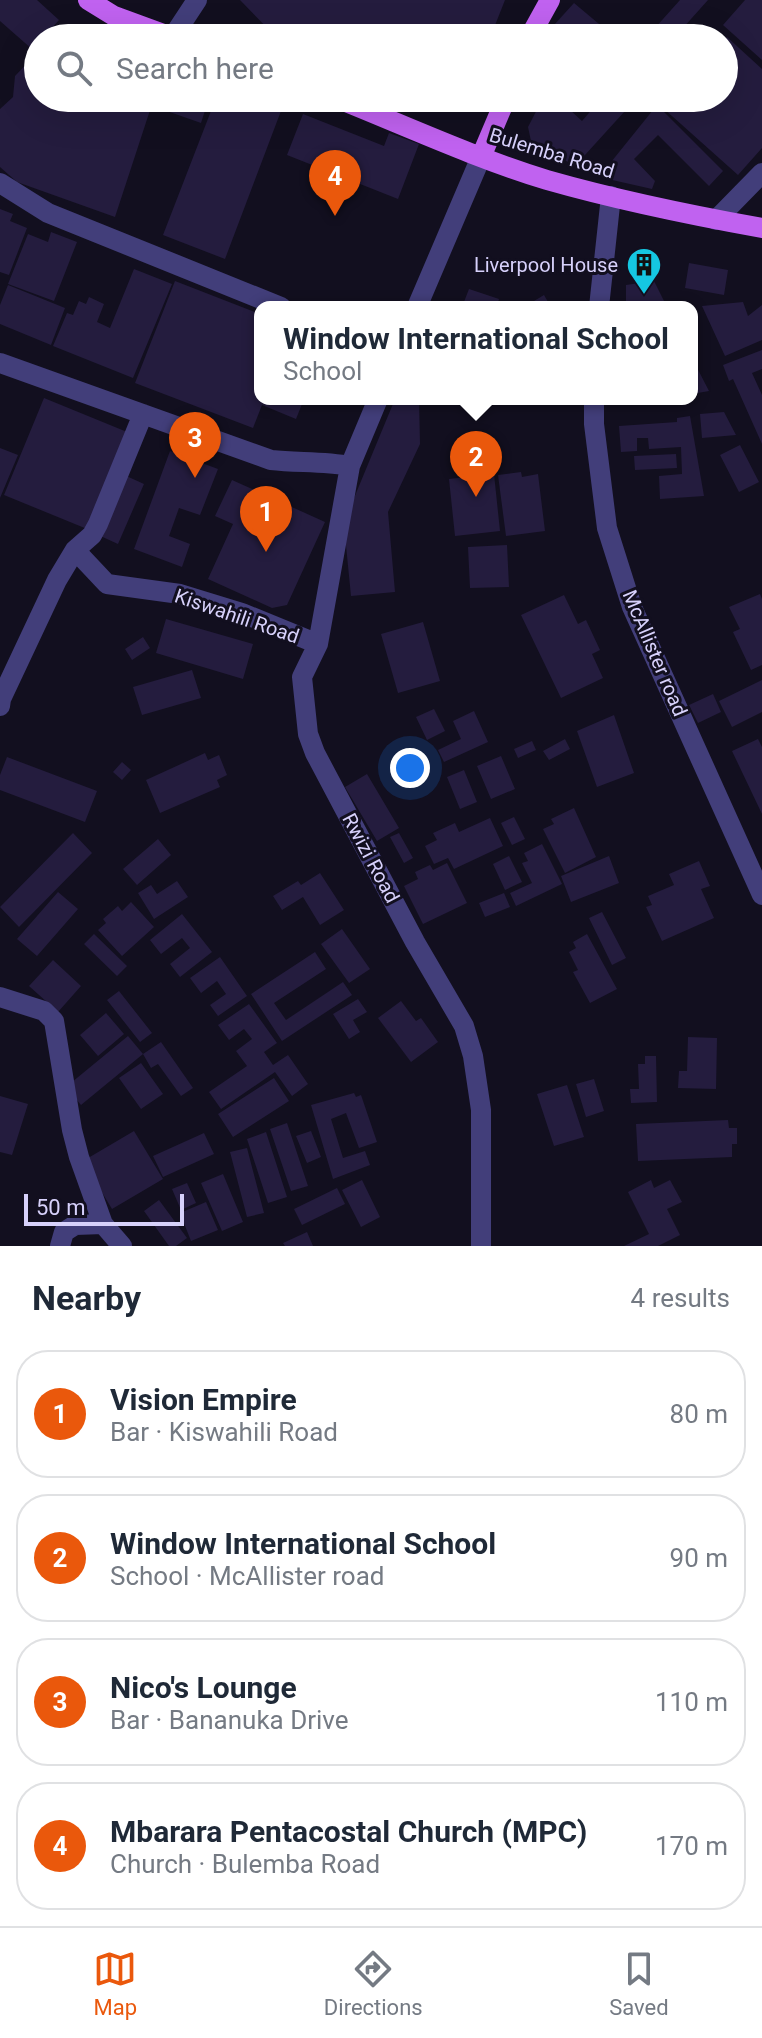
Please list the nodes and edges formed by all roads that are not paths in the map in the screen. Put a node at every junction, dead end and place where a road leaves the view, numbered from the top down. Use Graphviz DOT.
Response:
graph roads {
  1 [pos="88,0"];
  2 [pos="197,0"];
  3 [pos="550,0"];
  4 [pos="135,24"];
  5 [pos="182,24"];
  6 [pos="537,24"];
  7 [pos="370,112"];
  8 [pos="500,112"];
  9 [pos="481,157"];
  10 [pos="762,173"];
  11 [pos="0,183"];
  12 [pos="611,196"];
  13 [pos="716,220"];
  14 [pos="762,228"];
  15 [pos="266,301"];
  16 [pos="420,301"];
  17 [pos="600,301"];
  18 [pos="0,363"];
  19 [pos="375,405"];
  20 [pos="594,405"];
  21 [pos="143,414"];
  22 [pos="350,466"];
  23 [pos="75,550"];
  24 [pos="318,644"];
  25 [pos="0,706"];
  26 [pos="762,895"];
  27 [pos="0,997"];
  28 [pos="103,1224"];
  29 [pos="60,1246"];
  30 [pos="122,1246"];
  31 [pos="481,1246"];
  1 -- 4 [label="main road"];
  2 -- 5 [label="street"];
  3 -- 6 [label="main road"];
  7 -- 9 [label="main road, Bulemba Road"];
  8 -- 9 [label="main road"];
  9 -- 12 [label="main road, Bulemba Road"];
  9 -- 16 [label="street"];
  10 -- 13 [label="street"];
  11 -- 15 [label="street"];
  12 -- 13 [label="main road, Bulemba Road"];
  12 -- 17 [label="street"];
  13 -- 14 [label="main road, Bulemba Road"];
  18 -- 21 [label="street"];
  19 -- 22 [label="street, Rwizi Road"];
  20 -- 26 [label="street, McAllister road"];
  21 -- 22 [label="street"];
  21 -- 23 [label="street"];
  22 -- 24 [label="street, Rwizi Road"];
  23 -- 24 [label="street, Kiswahili Road"];
  23 -- 25 [label="street"];
  24 -- 31 [label="street, Rwizi Road"];
  27 -- 28 [label="street"];
  28 -- 29 [label="street"];
  28 -- 30 [label="street"];
}
